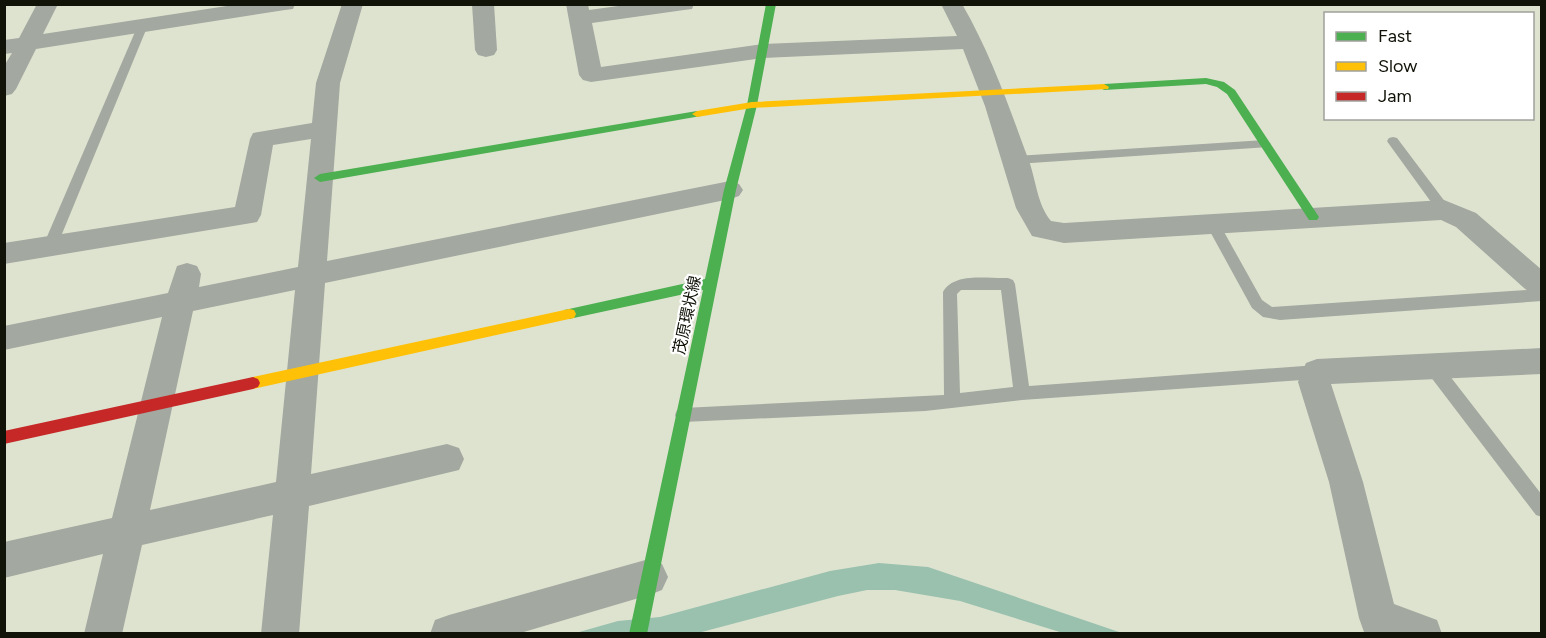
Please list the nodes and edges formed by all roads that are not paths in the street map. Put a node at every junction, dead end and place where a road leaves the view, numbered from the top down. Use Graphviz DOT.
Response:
graph roads {
  1 [pos="48,4"];
  2 [pos="285,4"];
  3 [pos="353,4"];
  4 [pos="483,4"];
  5 [pos="684,4"];
  6 [pos="771,4"];
  7 [pos="951,4"];
  8 [pos="579,11"];
  9 [pos="143,25"];
  10 [pos="970,42"];
  11 [pos="15,44"];
  12 [pos="486,50"];
  13 [pos="763,51"];
  14 [pos="4,89"];
  15 [pos="993,94"];
  16 [pos="752,105"];
  17 [pos="324,129"];
  18 [pos="1393,141"];
  19 [pos="1265,144"];
  20 [pos="1015,159"];
  21 [pos="320,178"];
  22 [pos="730,190"];
  23 [pos="1444,210"];
  24 [pos="1313,218"];
  25 [pos="1214,226"];
  26 [pos="50,246"];
  27 [pos="4,254"];
  28 [pos="311,275"];
  29 [pos="711,283"];
  30 [pos="1542,287"];
  31 [pos="184,288"];
  32 [pos="1542,295"];
  33 [pos="4,338"];
  34 [pos="1542,361"];
  35 [pos="1432,367"];
  36 [pos="303,372"];
  37 [pos="1317,372"];
  38 [pos="1022,393"];
  39 [pos="952,401"];
  40 [pos="156,405"];
  41 [pos="683,415"];
  42 [pos="4,438"];
  43 [pos="447,459"];
  44 [pos="292,494"];
  45 [pos="1542,509"];
  46 [pos="127,532"];
  47 [pos="4,560"];
  48 [pos="649,577"];
  49 [pos="103,633"];
  50 [pos="280,633"];
  51 [pos="449,633"];
  52 [pos="638,633"];
  53 [pos="1423,633"];
  1 -- 11 [label="street"];
  2 -- 9 [label="street"];
  3 -- 17 [label="street"];
  4 -- 12 [label="street"];
  5 -- 8 [label="street"];
  6 -- 13 [label="street, 茂原環状線"];
  7 -- 10 [label="street"];
  8 -- 13 [label="street"];
  9 -- 11 [label="street"];
  9 -- 26 [label="lane"];
  10 -- 13 [label="street"];
  10 -- 15 [label="street"];
  11 -- 14 [label="street"];
  13 -- 16 [label="street, 茂原環状線"];
  15 -- 16 [label="street"];
  15 -- 19 [label="street"];
  15 -- 20 [label="street"];
  16 -- 21 [label="street"];
  16 -- 22 [label="street, 茂原環状線"];
  17 -- 21 [label="street"];
  17 -- 26 [label="street"];
  18 -- 23 [label="lane"];
  19 -- 20 [label="lane"];
  19 -- 24 [label="street"];
  20 -- 25 [label="street"];
  21 -- 28 [label="street"];
  22 -- 28 [label="street"];
  22 -- 29 [label="street, 茂原環状線"];
  23 -- 24 [label="street"];
  23 -- 30 [label="street"];
  24 -- 25 [label="street"];
  25 -- 32 [label="lane"];
  26 -- 27 [label="street"];
  28 -- 31 [label="street"];
  28 -- 36 [label="street"];
  29 -- 36 [label="street"];
  29 -- 41 [label="street, 茂原環状線"];
  31 -- 33 [label="street"];
  31 -- 40 [label="street"];
  34 -- 35 [label="street"];
  35 -- 37 [label="street"];
  35 -- 45 [label="lane"];
  36 -- 40 [label="street"];
  36 -- 44 [label="street"];
  37 -- 38 [label="lane"];
  37 -- 53 [label="street"];
  38 -- 39 [label="lane"];
  38 -- 39 [label="lane"];
  39 -- 41 [label="lane"];
  40 -- 42 [label="street"];
  40 -- 46 [label="street"];
  41 -- 48 [label="street, 茂原環状線"];
  43 -- 44 [label="street"];
  44 -- 46 [label="street"];
  44 -- 50 [label="street"];
  46 -- 47 [label="street"];
  46 -- 49 [label="street"];
  48 -- 51 [label="street"];
  48 -- 52 [label="street, 茂原環状線"];
}
